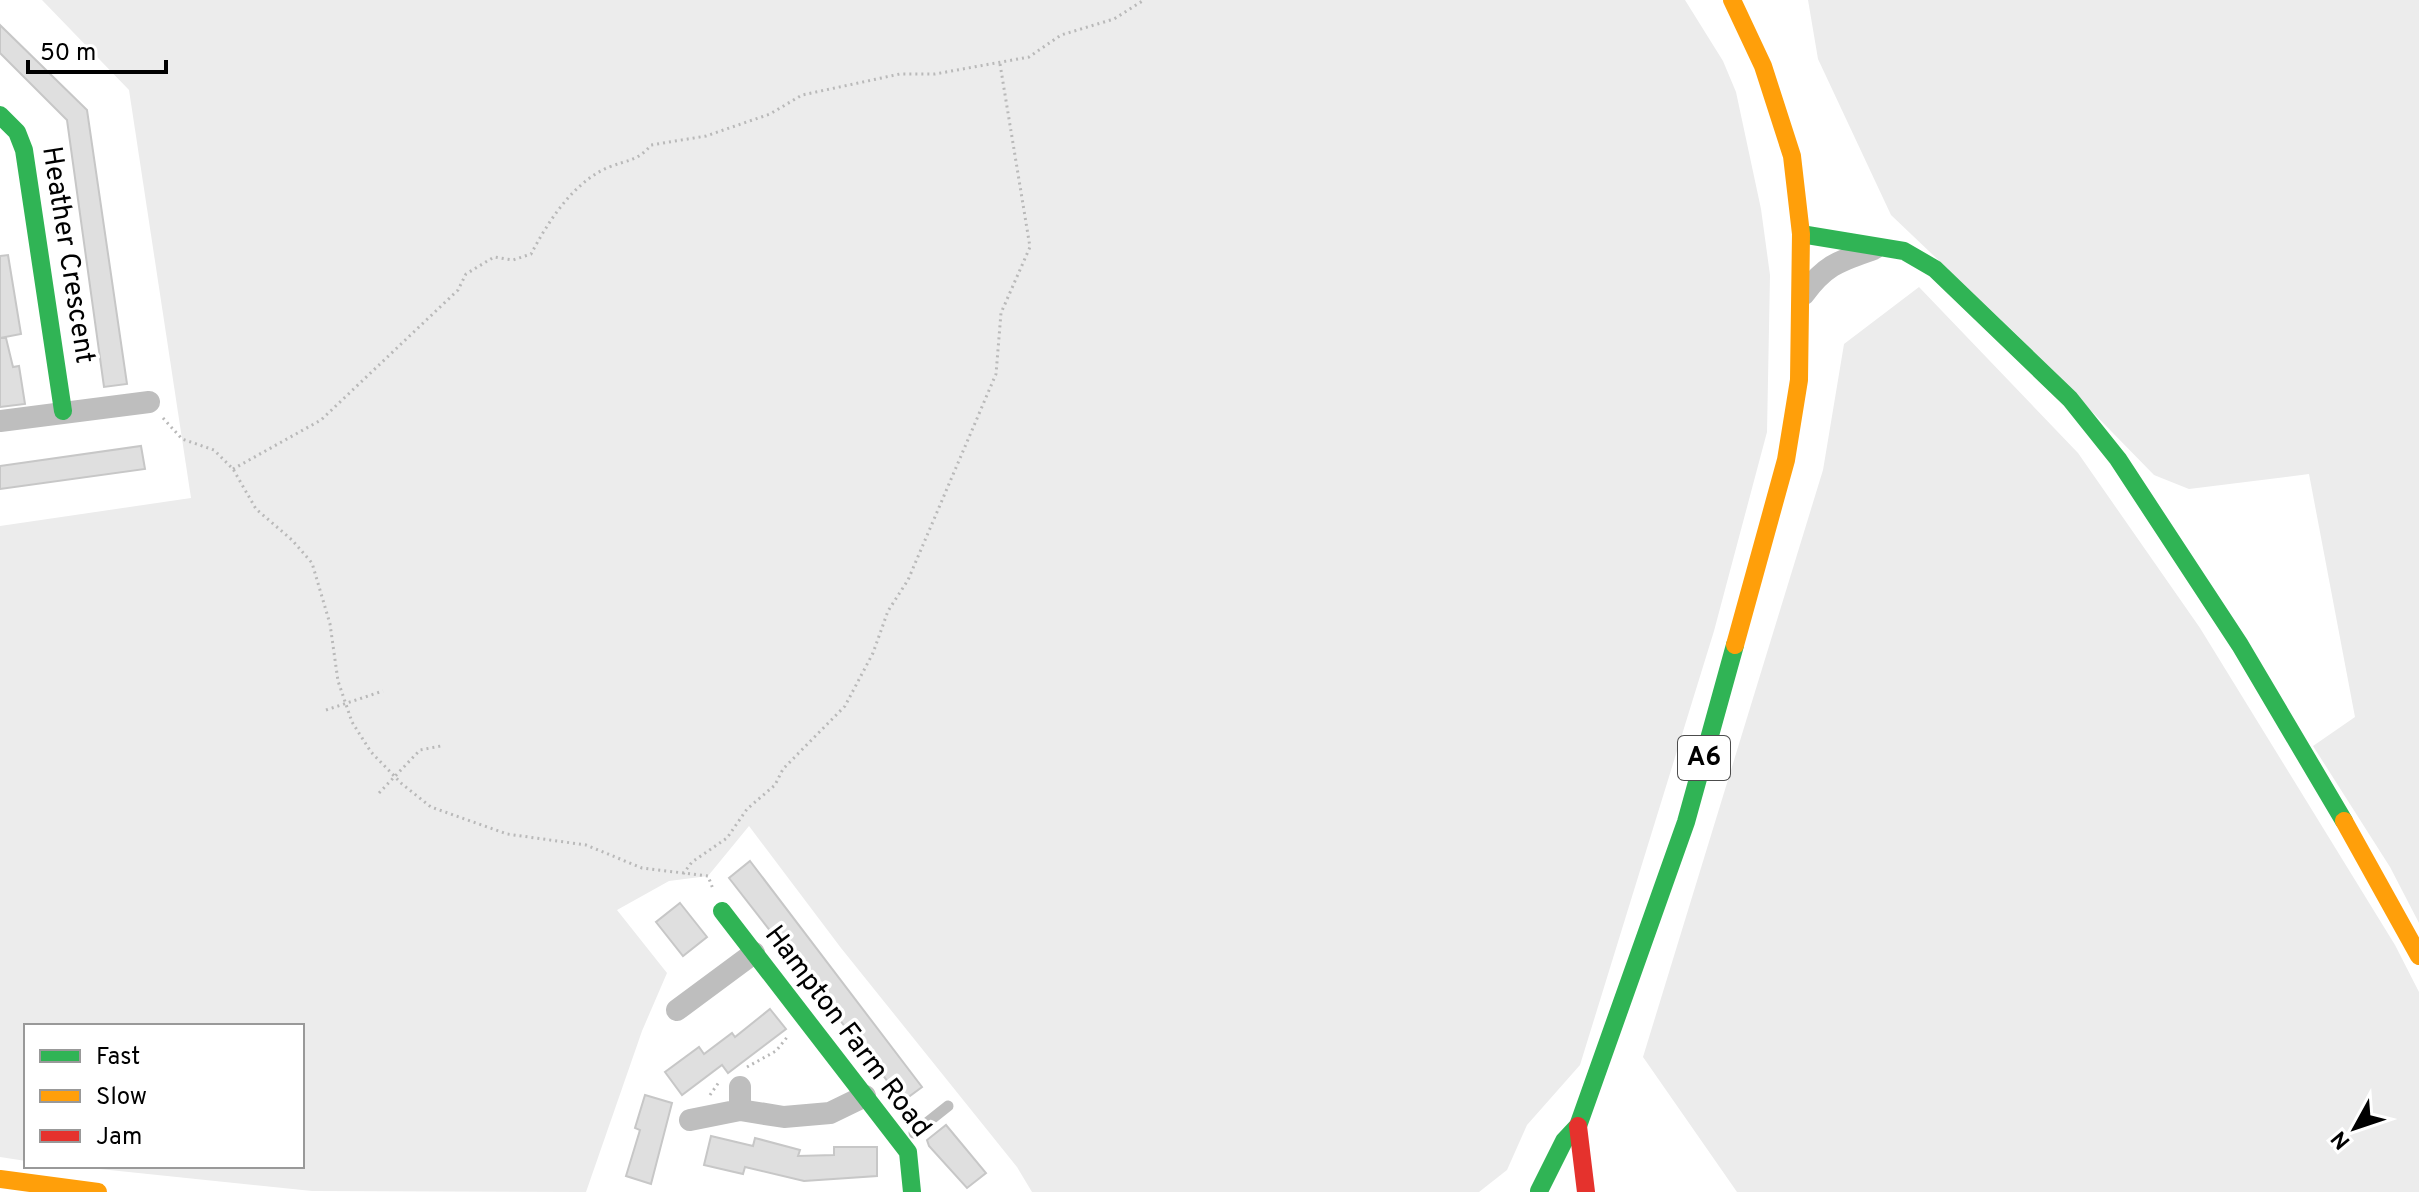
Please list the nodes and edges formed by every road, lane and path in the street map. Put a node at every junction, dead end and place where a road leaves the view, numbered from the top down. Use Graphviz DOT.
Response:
graph roads {
  1 [pos="1144,0"];
  2 [pos="1732,0"];
  3 [pos="1000,64"];
  4 [pos="0,115"];
  5 [pos="1801,234"];
  6 [pos="1882,246"];
  7 [pos="1801,297"];
  8 [pos="149,402"];
  9 [pos="63,411"];
  10 [pos="0,421"];
  11 [pos="233,469"];
  12 [pos="383,691"];
  13 [pos="346,703"];
  14 [pos="326,710"];
  15 [pos="441,746"];
  16 [pos="394,776"];
  17 [pos="379,793"];
  18 [pos="683,874"];
  19 [pos="722,911"];
  20 [pos="754,953"];
  21 [pos="2419,956"];
  22 [pos="677,1010"];
  23 [pos="806,1023"];
  24 [pos="735,1077"];
  25 [pos="865,1096"];
  26 [pos="948,1106"];
  27 [pos="740,1110"];
  28 [pos="715,1114"];
  29 [pos="690,1120"];
  30 [pos="1578,1126"];
  31 [pos="908,1138"];
  32 [pos="0,1179"];
  33 [pos="1537,1191"];
  34 [pos="98,1192"];
  35 [pos="912,1192"];
  36 [pos="1566,1192"];
  37 [pos="1586,1192"];
  1 -- 3 [label="path"];
  2 -- 5 [label="main road, A6"];
  3 -- 11 [label="path"];
  3 -- 18 [label="path"];
  4 -- 9 [label="main road, Heather Crescent"];
  5 -- 6 [label="main road"];
  5 -- 7 [label="main road, A6"];
  6 -- 7 [label="street"];
  6 -- 21 [label="main road"];
  7 -- 30 [label="main road, A6"];
  8 -- 9 [label="street"];
  8 -- 11 [label="path"];
  9 -- 10 [label="street"];
  11 -- 13 [label="path"];
  12 -- 13 [label="path"];
  13 -- 14 [label="path"];
  13 -- 16 [label="path"];
  15 -- 16 [label="path"];
  16 -- 17 [label="path"];
  16 -- 18 [label="path"];
  18 -- 19 [label="path"];
  19 -- 20 [label="main road, Hampton Farm Road"];
  20 -- 22 [label="street"];
  20 -- 23 [label="main road, Hampton Farm Road"];
  23 -- 24 [label="path"];
  23 -- 25 [label="main road, Hampton Farm Road"];
  24 -- 27 [label="street"];
  24 -- 28 [label="path"];
  25 -- 27 [label="street"];
  25 -- 31 [label="main road, Hampton Farm Road"];
  26 -- 31 [label="lane"];
  27 -- 28 [label="street"];
  28 -- 29 [label="street"];
  30 -- 33 [label="main road, A6"];
  30 -- 37 [label="main road, A6"];
  31 -- 35 [label="main road, Hampton Farm Road"];
  32 -- 34 [label="main road"];
  33 -- 36 [label="main road"];
}
